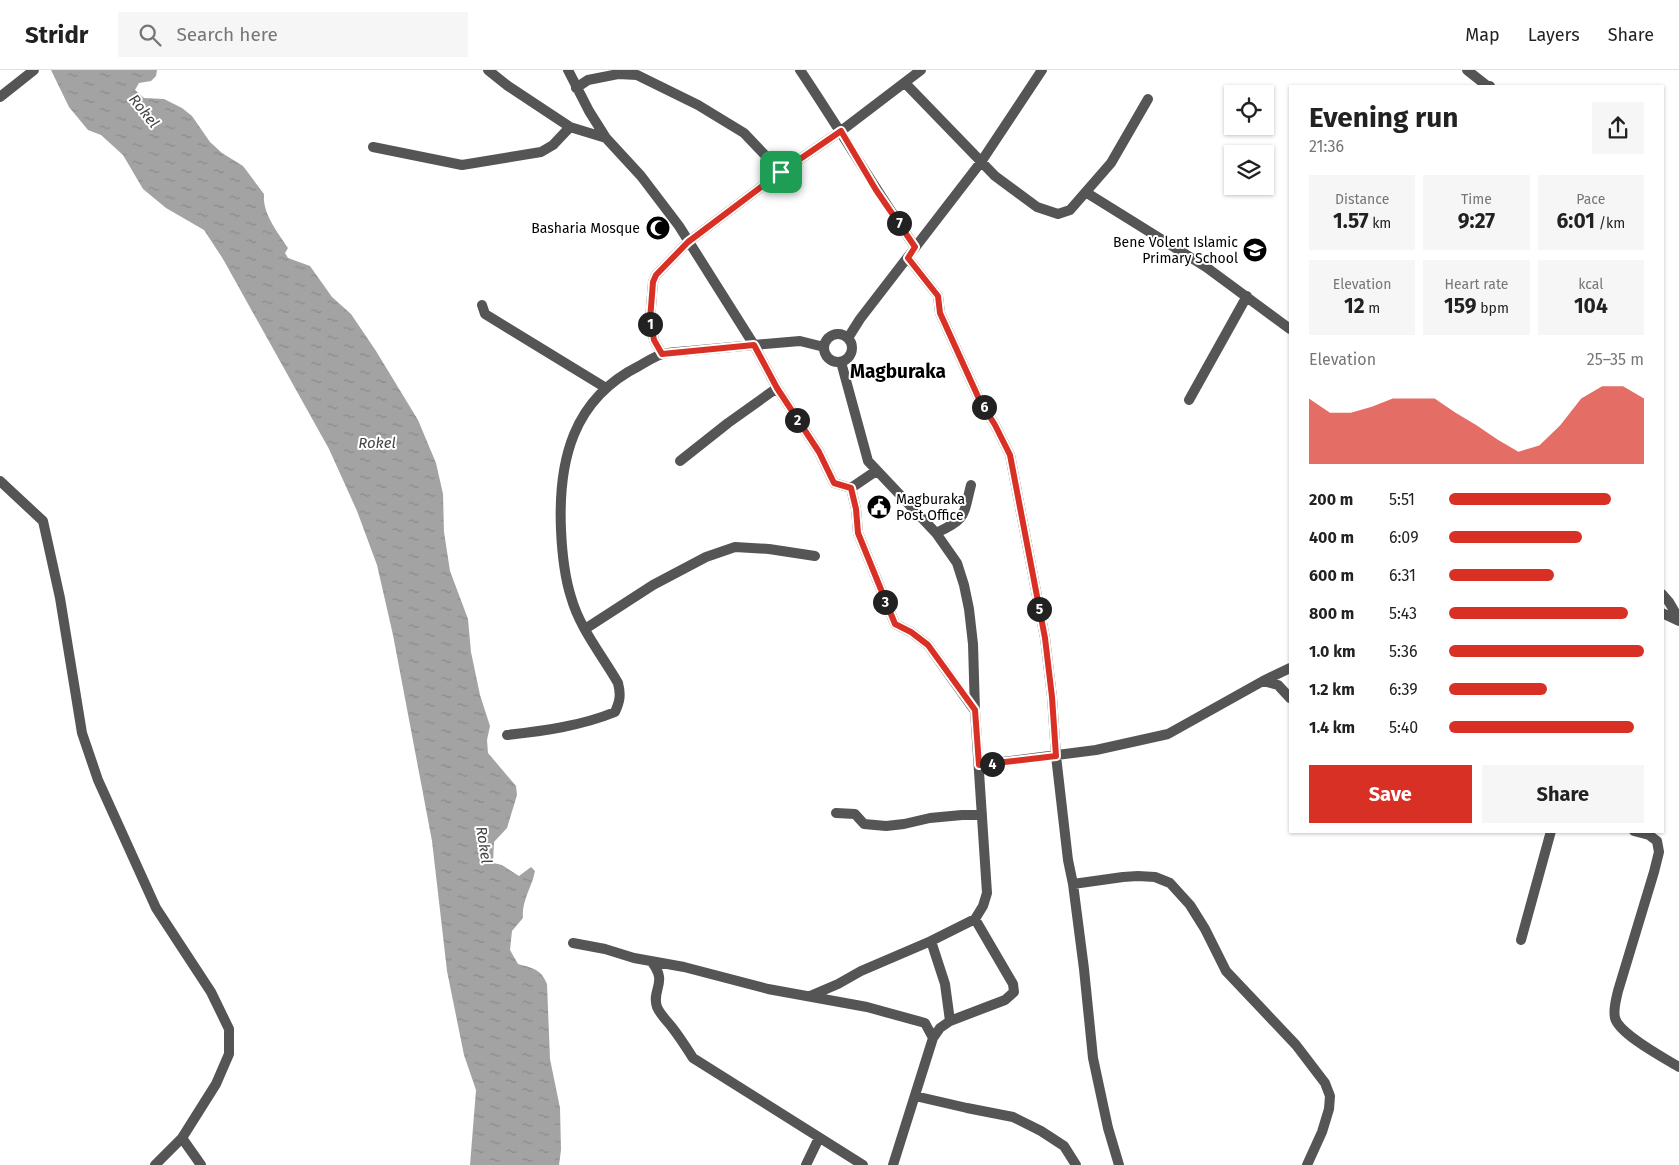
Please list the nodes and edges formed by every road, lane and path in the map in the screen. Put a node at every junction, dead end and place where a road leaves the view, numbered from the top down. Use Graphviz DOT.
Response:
graph roads {
  1 [pos="488,70"];
  2 [pos="568,70"];
  3 [pos="800,70"];
  4 [pos="921,70"];
  5 [pos="1042,70"];
  6 [pos="1467,70"];
  7 [pos="34,71"];
  8 [pos="905,83"];
  9 [pos="1486,85"];
  10 [pos="576,88"];
  11 [pos="0,97"];
  12 [pos="1148,99"];
  13 [pos="570,127"];
  14 [pos="841,131"];
  15 [pos="606,138"];
  16 [pos="373,147"];
  17 [pos="982,162"];
  18 [pos="441,165"];
  19 [pos="462,165"];
  20 [pos="781,172"];
  21 [pos="1087,193"];
  22 [pos="688,242"];
  23 [pos="915,247"];
  24 [pos="908,258"];
  25 [pos="1247,296"];
  26 [pos="482,305"];
  27 [pos="1289,328"];
  28 [pos="848,338"];
  29 [pos="754,345"];
  30 [pos="824,347"];
  31 [pos="662,354"];
  32 [pos="841,362"];
  33 [pos="606,388"];
  34 [pos="777,388"];
  35 [pos="1189,400"];
  36 [pos="680,461"];
  37 [pos="876,471"];
  38 [pos="0,480"];
  39 [pos="971,485"];
  40 [pos="851,488"];
  41 [pos="936,533"];
  42 [pos="815,556"];
  43 [pos="1664,596"];
  44 [pos="1664,613"];
  45 [pos="1679,620"];
  46 [pos="585,629"];
  47 [pos="1289,668"];
  48 [pos="1263,680"];
  49 [pos="1289,697"];
  50 [pos="975,710"];
  51 [pos="507,735"];
  52 [pos="1056,756"];
  53 [pos="979,765"];
  54 [pos="836,813"];
  55 [pos="982,816"];
  56 [pos="1550,833"];
  57 [pos="1642,833"];
  58 [pos="1074,884"];
  59 [pos="975,919"];
  60 [pos="1522,940"];
  61 [pos="931,941"];
  62 [pos="573,942"];
  63 [pos="651,961"];
  64 [pos="810,996"];
  65 [pos="950,1021"];
  66 [pos="933,1038"];
  67 [pos="1679,1067"];
  68 [pos="915,1096"];
  69 [pos="182,1138"];
  70 [pos="819,1138"];
  71 [pos="155,1165"];
  72 [pos="201,1165"];
  73 [pos="806,1165"];
  74 [pos="863,1165"];
  75 [pos="893,1165"];
  76 [pos="1076,1165"];
  77 [pos="1119,1165"];
  78 [pos="1307,1165"];
  1 -- 13 [label="street"];
  2 -- 10 [label="street"];
  3 -- 14 [label="street"];
  4 -- 8 [label="street"];
  5 -- 17 [label="street"];
  6 -- 9 [label="street"];
  7 -- 11 [label="street"];
  8 -- 14 [label="street"];
  8 -- 17 [label="street"];
  10 -- 15 [label="street"];
  10 -- 20 [label="street"];
  12 -- 21 [label="street"];
  13 -- 15 [label="street"];
  13 -- 19 [label="street"];
  14 -- 20 [label="street"];
  14 -- 23 [label="street"];
  15 -- 22 [label="street"];
  16 -- 19 [label="street"];
  17 -- 21 [label="street"];
  17 -- 23 [label="street"];
  18 -- 19 [label="street"];
  20 -- 22 [label="street"];
  21 -- 25 [label="street"];
  22 -- 29 [label="street"];
  22 -- 31 [label="street"];
  23 -- 24 [label="street"];
  24 -- 28 [label="street"];
  24 -- 52 [label="street"];
  25 -- 27 [label="street"];
  25 -- 35 [label="street"];
  26 -- 33 [label="street"];
  28 -- 30 [label="street"];
  28 -- 32 [label="street"];
  29 -- 30 [label="street"];
  29 -- 31 [label="street"];
  29 -- 34 [label="street"];
  30 -- 32 [label="street"];
  31 -- 33 [label="street"];
  32 -- 37 [label="street"];
  33 -- 46 [label="street"];
  34 -- 36 [label="street"];
  34 -- 40 [label="street"];
  37 -- 40 [label="street"];
  37 -- 41 [label="street"];
  38 -- 69 [label="street"];
  39 -- 41 [label="street"];
  40 -- 50 [label="street"];
  41 -- 50 [label="street"];
  42 -- 46 [label="street"];
  43 -- 45 [label="street"];
  44 -- 45 [label="street"];
  46 -- 51 [label="street"];
  47 -- 48 [label="street"];
  48 -- 49 [label="street"];
  48 -- 52 [label="street"];
  50 -- 53 [label="street"];
  52 -- 53 [label="street"];
  52 -- 58 [label="street"];
  53 -- 55 [label="street"];
  54 -- 55 [label="street"];
  55 -- 59 [label="street"];
  56 -- 60 [label="street"];
  57 -- 67 [label="street"];
  58 -- 77 [label="street"];
  58 -- 78 [label="street"];
  59 -- 61 [label="street"];
  59 -- 65 [label="street"];
  61 -- 64 [label="street"];
  61 -- 65 [label="street"];
  62 -- 63 [label="street"];
  63 -- 64 [label="street"];
  63 -- 70 [label="street"];
  64 -- 66 [label="street"];
  65 -- 66 [label="street"];
  66 -- 68 [label="street"];
  68 -- 75 [label="street"];
  68 -- 76 [label="street"];
  69 -- 71 [label="street"];
  69 -- 72 [label="street"];
  70 -- 73 [label="street"];
  70 -- 74 [label="street"];
}
